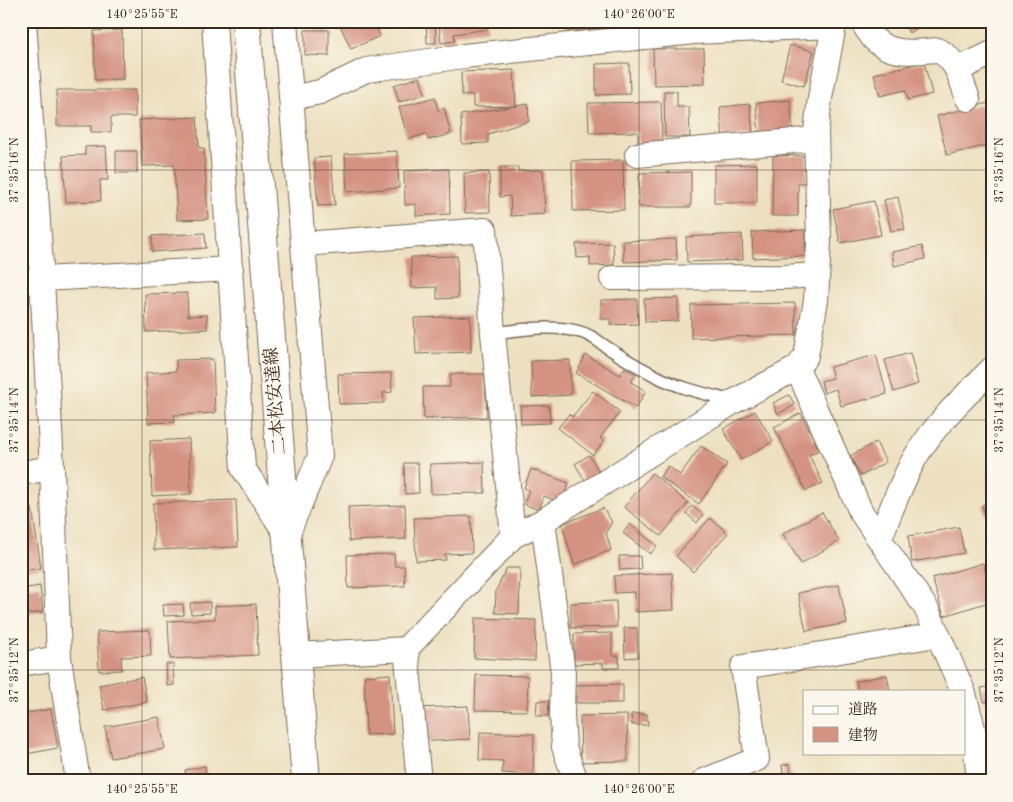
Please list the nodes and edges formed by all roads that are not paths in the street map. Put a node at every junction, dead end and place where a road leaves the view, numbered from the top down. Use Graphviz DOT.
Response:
graph roads {
  1 [pos="24,21"];
  2 [pos="214,21"];
  3 [pos="246,21"];
  4 [pos="285,21"];
  5 [pos="862,21"];
  6 [pos="836,24"];
  7 [pos="992,53"];
  8 [pos="957,70"];
  9 [pos="25,87"];
  10 [pos="291,98"];
  11 [pos="968,99"];
  12 [pos="816,140"];
  13 [pos="637,155"];
  14 [pos="304,244"];
  15 [pos="231,269"];
  16 [pos="817,275"];
  17 [pos="612,278"];
  18 [pos="31,281"];
  19 [pos="493,333"];
  20 [pos="797,368"];
  21 [pos="992,369"];
  22 [pos="733,402"];
  23 [pos="52,468"];
  24 [pos="21,473"];
  25 [pos="543,521"];
  26 [pos="287,535"];
  27 [pos="513,536"];
  28 [pos="880,538"];
  29 [pos="937,635"];
  30 [pos="406,649"];
  31 [pos="296,655"];
  32 [pos="59,658"];
  33 [pos="21,664"];
  34 [pos="963,690"];
  35 [pos="966,700"];
  36 [pos="78,781"];
  37 [pos="306,781"];
  38 [pos="419,781"];
  39 [pos="576,781"];
  40 [pos="704,781"];
  41 [pos="979,781"];
  1 -- 9 [label="street"];
  2 -- 15 [label="street"];
  3 -- 26 [label="main road, 二本松安達線"];
  4 -- 10 [label="street"];
  5 -- 8 [label="street"];
  6 -- 10 [label="street"];
  6 -- 12 [label="street"];
  7 -- 8 [label="street"];
  8 -- 11 [label="street"];
  9 -- 18 [label="street"];
  10 -- 14 [label="street"];
  12 -- 13 [label="street"];
  12 -- 16 [label="street"];
  14 -- 19 [label="street"];
  14 -- 26 [label="street"];
  15 -- 18 [label="street"];
  15 -- 26 [label="street"];
  16 -- 17 [label="street"];
  16 -- 20 [label="street"];
  18 -- 23 [label="street"];
  19 -- 22 [label="lane"];
  19 -- 27 [label="street"];
  20 -- 22 [label="street"];
  20 -- 28 [label="street"];
  21 -- 28 [label="street"];
  22 -- 25 [label="street"];
  23 -- 24 [label="street"];
  23 -- 32 [label="street"];
  25 -- 27 [label="street"];
  25 -- 39 [label="street"];
  26 -- 31 [label="main road, 二本松安達線"];
  27 -- 30 [label="street"];
  28 -- 29 [label="street"];
  29 -- 34 [label="street"];
  29 -- 40 [label="street"];
  30 -- 31 [label="street"];
  30 -- 38 [label="street"];
  31 -- 37 [label="main road, 二本松安達線"];
  32 -- 33 [label="street"];
  32 -- 36 [label="street"];
  35 -- 41 [label="street"];
}
